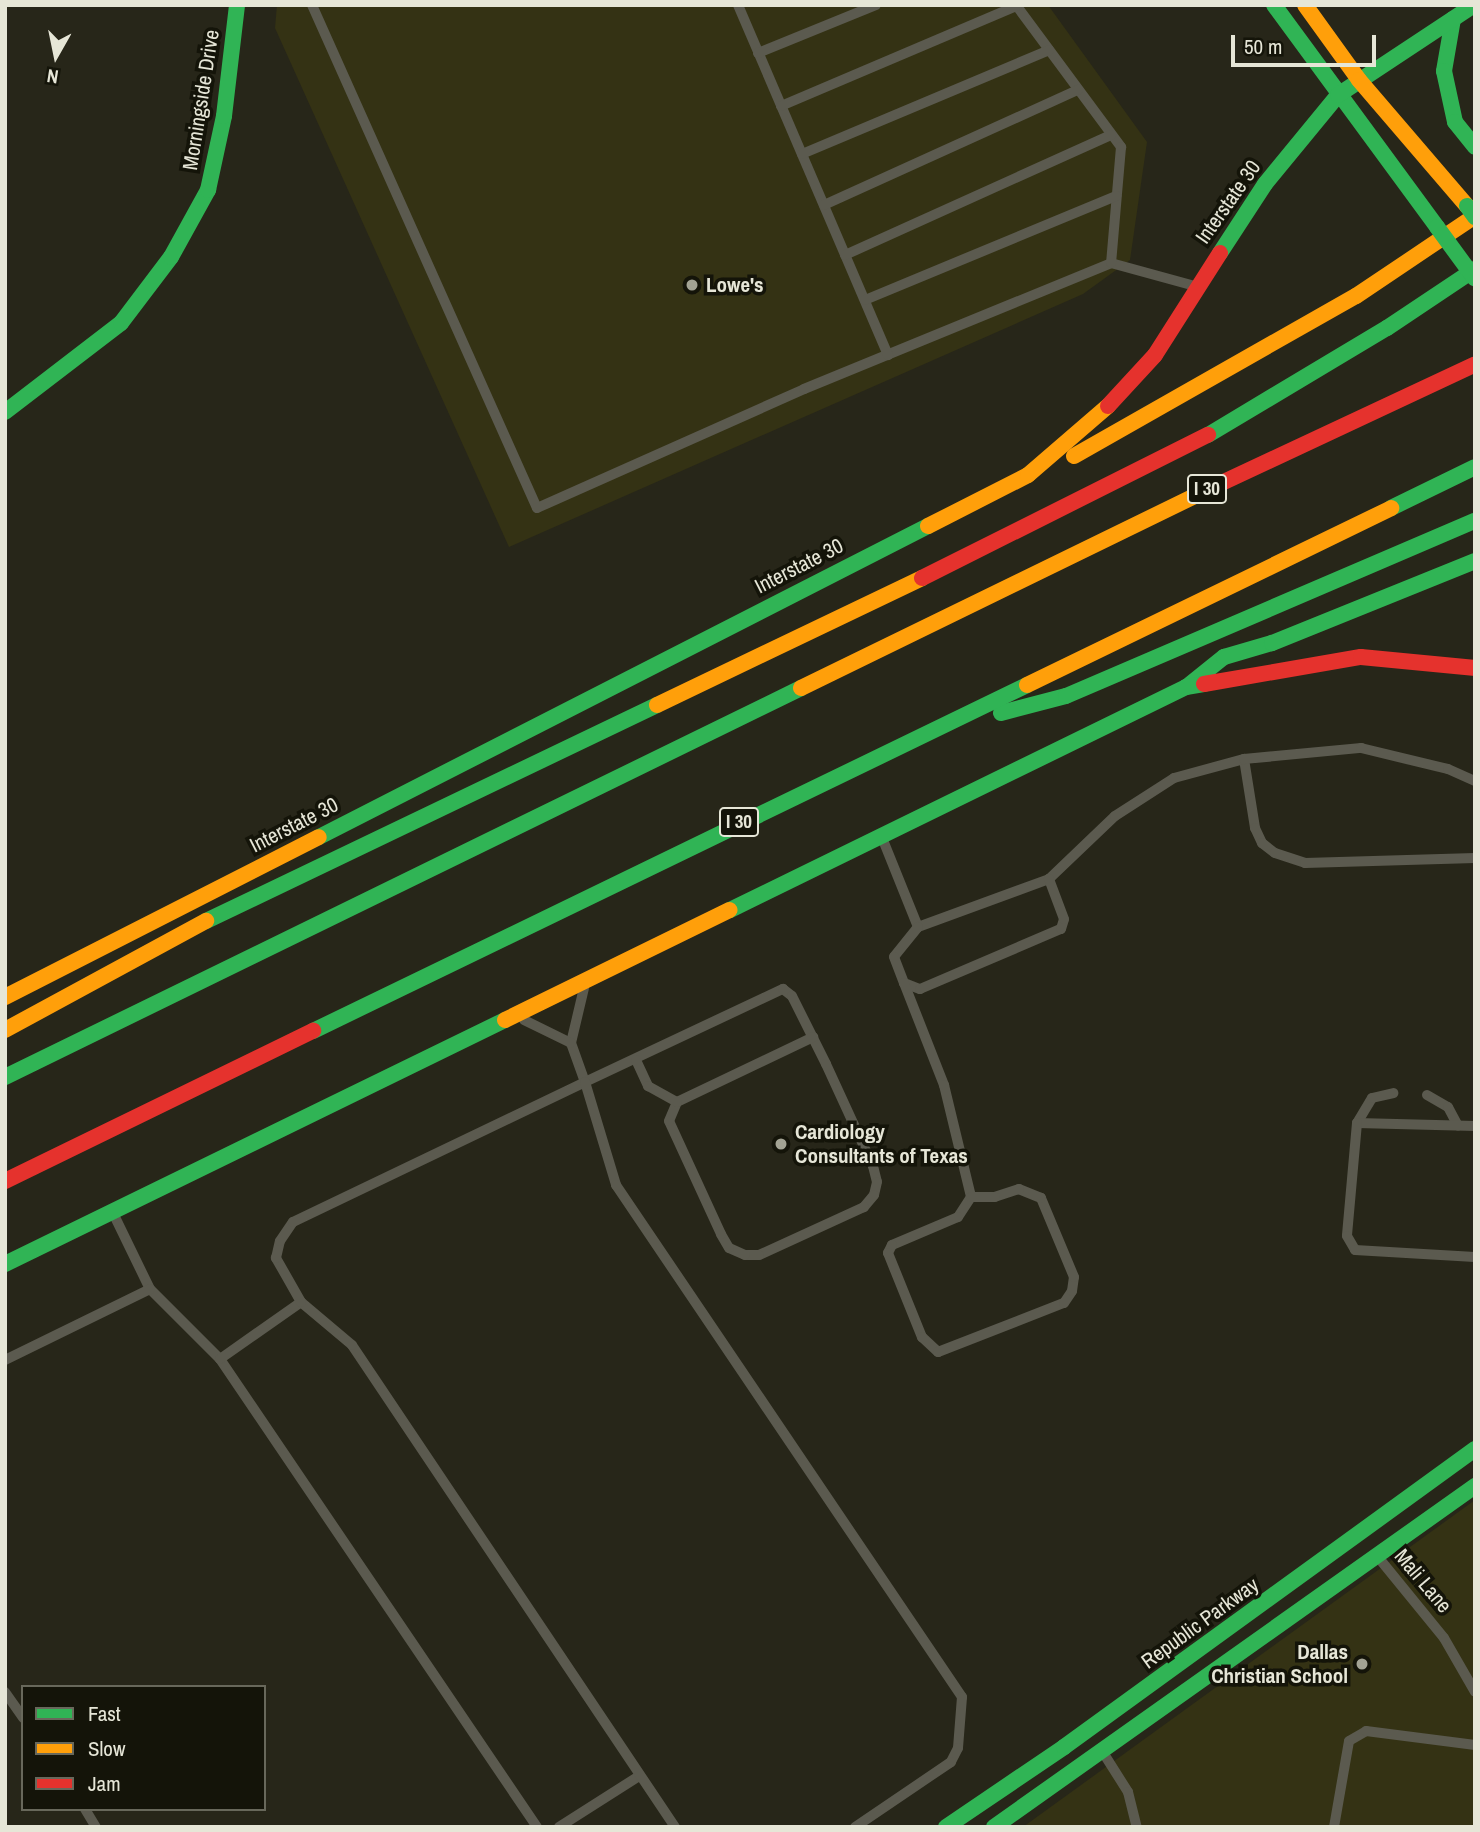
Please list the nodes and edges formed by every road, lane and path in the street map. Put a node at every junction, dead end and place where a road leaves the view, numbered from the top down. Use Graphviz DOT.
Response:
graph roads {
  1 [pos="237,5"];
  2 [pos="738,5"];
  3 [pos="876,5"];
  4 [pos="1274,5"];
  5 [pos="1305,5"];
  6 [pos="1474,5"];
  7 [pos="314,6"];
  8 [pos="1016,6"];
  9 [pos="1453,19"];
  10 [pos="1049,50"];
  11 [pos="758,53"];
  12 [pos="1359,80"];
  13 [pos="1078,90"];
  14 [pos="1338,95"];
  15 [pos="781,106"];
  16 [pos="1111,135"];
  17 [pos="1475,147"];
  18 [pos="802,154"];
  19 [pos="1116,196"];
  20 [pos="824,205"];
  21 [pos="1472,213"];
  22 [pos="845,255"];
  23 [pos="1111,263"];
  24 [pos="1475,269"];
  25 [pos="1475,279"];
  26 [pos="1195,286"];
  27 [pos="865,300"];
  28 [pos="888,355"];
  29 [pos="1475,364"];
  30 [pos="1426,367"];
  31 [pos="1368,411"];
  32 [pos="5,412"];
  33 [pos="1475,467"];
  34 [pos="1028,475"];
  35 [pos="1475,521"];
  36 [pos="1475,561"];
  37 [pos="1475,668"];
  38 [pos="1186,687"];
  39 [pos="921,733"];
  40 [pos="1244,759"];
  41 [pos="1475,780"];
  42 [pos="882,837"];
  43 [pos="1475,858"];
  44 [pos="1049,879"];
  45 [pos="918,928"];
  46 [pos="589,980"];
  47 [pos="904,983"];
  48 [pos="5,997"];
  49 [pos="513,1018"];
  50 [pos="5,1030"];
  51 [pos="813,1037"];
  52 [pos="571,1043"];
  53 [pos="636,1060"];
  54 [pos="5,1077"];
  55 [pos="585,1082"];
  56 [pos="1393,1093"];
  57 [pos="1427,1095"];
  58 [pos="677,1102"];
  59 [pos="1357,1123"];
  60 [pos="1458,1126"];
  61 [pos="1475,1126"];
  62 [pos="5,1181"];
  63 [pos="971,1197"];
  64 [pos="113,1213"];
  65 [pos="1475,1257"];
  66 [pos="5,1264"];
  67 [pos="150,1289"];
  68 [pos="301,1302"];
  69 [pos="220,1359"];
  70 [pos="5,1360"];
  71 [pos="1475,1449"];
  72 [pos="1475,1486"];
  73 [pos="1368,1545"];
  74 [pos="5,1692"];
  75 [pos="1475,1692"];
  76 [pos="21,1715"];
  77 [pos="1088,1730"];
  78 [pos="1475,1745"];
  79 [pos="1102,1750"];
  80 [pos="639,1776"];
  81 [pos="86,1811"];
  82 [pos="96,1827"];
  83 [pos="537,1827"];
  84 [pos="559,1827"];
  85 [pos="675,1827"];
  86 [pos="855,1827"];
  87 [pos="947,1827"];
  88 [pos="993,1827"];
  89 [pos="1137,1827"];
  90 [pos="1334,1827"];
  1 -- 32 [label="main road, Morningside Drive"];
  2 -- 11 [label="lane"];
  3 -- 11 [label="lane"];
  4 -- 14 [label="main road"];
  5 -- 12 [label="main road"];
  6 -- 9 [label="main road, Interstate 30"];
  7 -- 28 [label="lane"];
  8 -- 10 [label="lane"];
  8 -- 15 [label="lane"];
  9 -- 12 [label="main road, Interstate 30"];
  9 -- 17 [label="main road"];
  10 -- 13 [label="lane"];
  10 -- 18 [label="lane"];
  11 -- 15 [label="lane"];
  12 -- 14 [label="main road, Interstate 30"];
  12 -- 21 [label="main road"];
  13 -- 16 [label="lane"];
  13 -- 20 [label="lane"];
  14 -- 25 [label="main road, bridge"];
  14 -- 26 [label="main road, Interstate 30"];
  15 -- 18 [label="lane"];
  16 -- 19 [label="lane"];
  16 -- 22 [label="lane"];
  18 -- 20 [label="lane"];
  19 -- 23 [label="lane"];
  19 -- 27 [label="lane"];
  20 -- 22 [label="lane"];
  21 -- 34 [label="main road"];
  22 -- 27 [label="lane"];
  23 -- 26 [label="lane"];
  23 -- 28 [label="lane"];
  24 -- 50 [label="main road"];
  26 -- 34 [label="main road, Interstate 30"];
  27 -- 28 [label="lane"];
  29 -- 31 [label="main road, I 30"];
  30 -- 31 [label="main road"];
  31 -- 54 [label="main road, I 30"];
  33 -- 39 [label="main road, I 30"];
  34 -- 48 [label="main road, Interstate 30"];
  35 -- 39 [label="main road"];
  36 -- 38 [label="main road"];
  37 -- 38 [label="main road"];
  38 -- 42 [label="main road"];
  39 -- 62 [label="main road, I 30"];
  40 -- 41 [label="lane"];
  40 -- 43 [label="lane"];
  40 -- 44 [label="lane"];
  42 -- 45 [label="lane"];
  42 -- 46 [label="main road"];
  44 -- 45 [label="lane"];
  44 -- 47 [label="lane"];
  45 -- 47 [label="lane"];
  46 -- 49 [label="main road"];
  46 -- 52 [label="lane"];
  47 -- 63 [label="lane"];
  49 -- 52 [label="lane"];
  49 -- 64 [label="main road"];
  51 -- 53 [label="lane"];
  51 -- 58 [label="lane"];
  51 -- 58 [label="lane"];
  52 -- 55 [label="lane"];
  53 -- 55 [label="lane"];
  53 -- 58 [label="lane"];
  55 -- 68 [label="lane"];
  55 -- 86 [label="lane"];
  56 -- 59 [label="lane"];
  57 -- 60 [label="lane"];
  59 -- 60 [label="lane"];
  59 -- 65 [label="lane"];
  60 -- 61 [label="lane"];
  63 -- 63 [label="lane"];
  64 -- 66 [label="main road"];
  64 -- 67 [label="lane"];
  67 -- 69 [label="lane"];
  67 -- 70 [label="lane"];
  68 -- 69 [label="lane"];
  68 -- 80 [label="lane"];
  69 -- 83 [label="lane"];
  71 -- 73 [label="main road, Republic Parkway"];
  72 -- 73 [label="main road, Republic Parkway"];
  73 -- 75 [label="lane, Mali Lane"];
  73 -- 77 [label="main road, Republic Parkway"];
  73 -- 79 [label="main road, Republic Parkway"];
  74 -- 76 [label="lane"];
  77 -- 79 [label="lane"];
  77 -- 87 [label="main road, Republic Parkway"];
  78 -- 90 [label="lane"];
  79 -- 88 [label="main road, Republic Parkway"];
  79 -- 89 [label="lane"];
  80 -- 84 [label="lane"];
  80 -- 85 [label="lane"];
  81 -- 82 [label="lane"];
}
